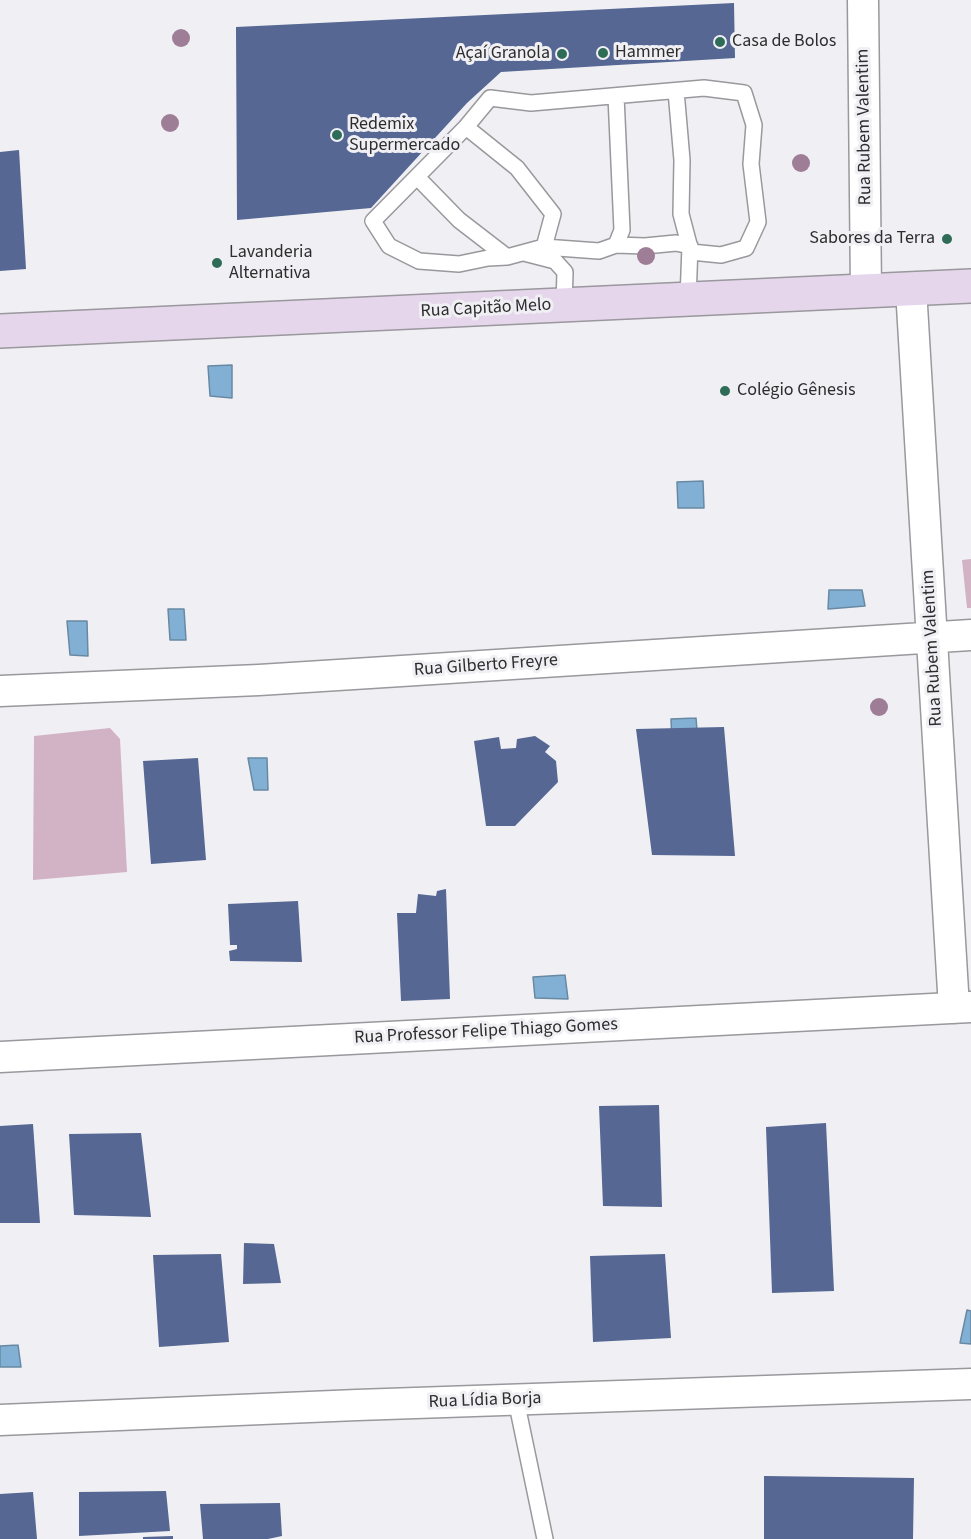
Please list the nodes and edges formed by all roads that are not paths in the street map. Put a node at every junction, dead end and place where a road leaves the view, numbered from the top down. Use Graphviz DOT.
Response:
graph roads {
  1 [pos="863,0"];
  2 [pos="676,91"];
  3 [pos="616,96"];
  4 [pos="466,127"];
  5 [pos="417,177"];
  6 [pos="616,245"];
  7 [pos="690,246"];
  8 [pos="544,247"];
  9 [pos="524,253"];
  10 [pos="507,257"];
  11 [pos="971,286"];
  12 [pos="911,289"];
  13 [pos="866,291"];
  14 [pos="688,299"];
  15 [pos="564,305"];
  16 [pos="0,331"];
  17 [pos="971,635"];
  18 [pos="933,638"];
  19 [pos="0,691"];
  20 [pos="962,1007"];
  21 [pos="0,1057"];
  22 [pos="971,1384"];
  23 [pos="516,1400"];
  24 [pos="0,1420"];
  25 [pos="545,1539"];
  1 -- 13 [label="street, Rua Rubem Valentim"];
  2 -- 3 [label="lane"];
  2 -- 7 [label="lane"];
  2 -- 7 [label="lane"];
  3 -- 4 [label="lane"];
  3 -- 6 [label="lane"];
  4 -- 5 [label="lane"];
  4 -- 8 [label="lane"];
  5 -- 10 [label="lane"];
  5 -- 10 [label="lane"];
  6 -- 7 [label="lane"];
  6 -- 8 [label="lane"];
  7 -- 14 [label="lane"];
  8 -- 9 [label="lane"];
  9 -- 10 [label="lane"];
  9 -- 15 [label="lane"];
  11 -- 12 [label="main road, Rua Capitão Melo"];
  12 -- 13 [label="main road, Rua Capitão Melo"];
  12 -- 18 [label="street, Rua Rubem Valentim"];
  13 -- 14 [label="main road, Rua Capitão Melo"];
  14 -- 15 [label="main road, Rua Capitão Melo"];
  15 -- 16 [label="main road, Rua Capitão Melo"];
  17 -- 18 [label="street, Rua Gilberto Freyre"];
  18 -- 19 [label="street, Rua Gilberto Freyre"];
  18 -- 20 [label="street, Rua Rubem Valentim"];
  20 -- 21 [label="street, Rua Professor Felipe Thiago Gomes"];
  22 -- 23 [label="street, Rua Lídia Borja"];
  23 -- 24 [label="street, Rua Lídia Borja"];
  23 -- 25 [label="lane"];
}
